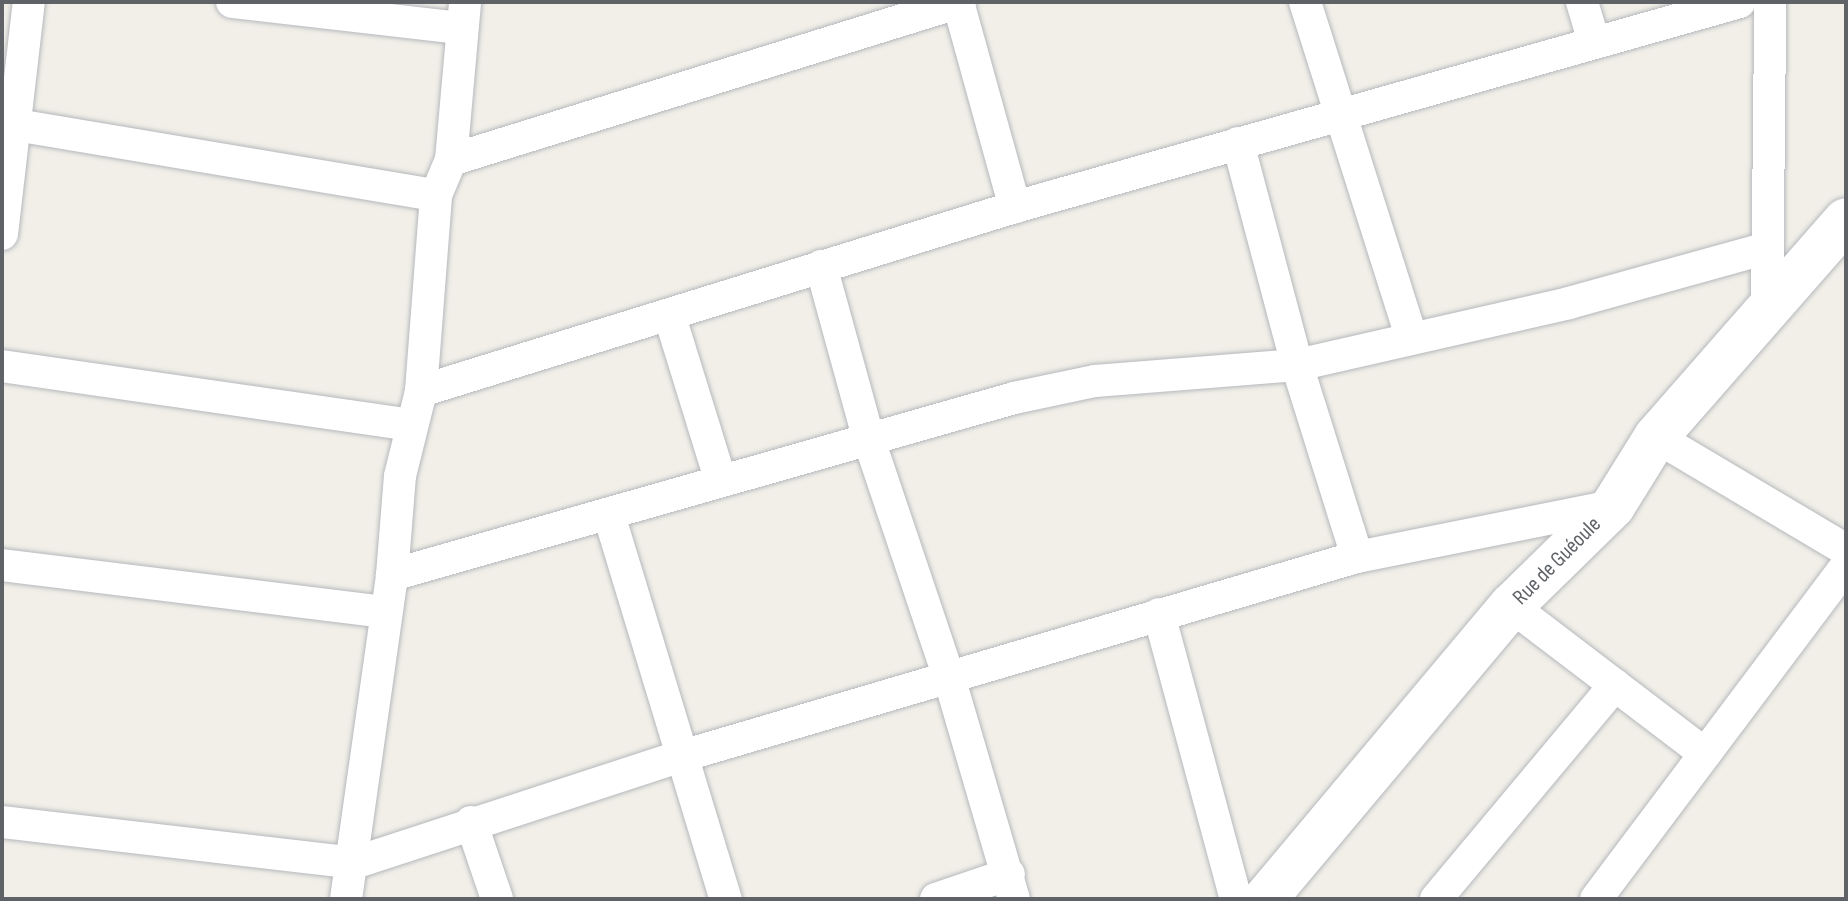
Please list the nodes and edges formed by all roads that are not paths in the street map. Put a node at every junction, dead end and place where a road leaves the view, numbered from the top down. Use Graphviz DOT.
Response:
graph roads {
  1 [pos="29,2"];
  2 [pos="232,2"];
  3 [pos="959,2"];
  4 [pos="1305,2"];
  5 [pos="1582,2"];
  6 [pos="1740,2"];
  7 [pos="1770,2"];
  8 [pos="463,15"];
  9 [pos="1594,42"];
  10 [pos="1341,113"];
  11 [pos="16,125"];
  12 [pos="1238,143"];
  13 [pos="451,160"];
  14 [pos="436,195"];
  15 [pos="1015,207"];
  16 [pos="1846,220"];
  17 [pos="2,234"];
  18 [pos="1767,248"];
  19 [pos="821,266"];
  20 [pos="1767,314"];
  21 [pos="670,317"];
  22 [pos="1411,337"];
  23 [pos="1297,365"];
  24 [pos="2,366"];
  25 [pos="421,391"];
  26 [pos="409,425"];
  27 [pos="868,437"];
  28 [pos="1656,437"];
  29 [pos="720,479"];
  30 [pos="1613,506"];
  31 [pos="609,515"];
  32 [pos="1846,550"];
  33 [pos="1357,557"];
  34 [pos="2,565"];
  35 [pos="1846,566"];
  36 [pos="392,575"];
  37 [pos="1511,606"];
  38 [pos="384,612"];
  39 [pos="1159,614"];
  40 [pos="949,677"];
  41 [pos="1615,685"];
  42 [pos="1705,754"];
  43 [pos="679,757"];
  44 [pos="2,822"];
  45 [pos="471,822"];
  46 [pos="354,863"];
  47 [pos="1012,887"];
  48 [pos="346,899"];
  49 [pos="497,899"];
  50 [pos="726,899"];
  51 [pos="936,899"];
  52 [pos="1236,899"];
  53 [pos="1265,899"];
  54 [pos="1436,899"];
  55 [pos="1596,899"];
  1 -- 11 [label="street"];
  2 -- 8 [label="street"];
  3 -- 13 [label="street"];
  3 -- 15 [label="street"];
  4 -- 10 [label="street"];
  5 -- 9 [label="street"];
  6 -- 9 [label="street"];
  7 -- 18 [label="street"];
  8 -- 13 [label="street"];
  9 -- 10 [label="street"];
  10 -- 12 [label="street"];
  10 -- 22 [label="street"];
  11 -- 14 [label="street"];
  11 -- 17 [label="street"];
  12 -- 15 [label="street"];
  12 -- 23 [label="street"];
  13 -- 14 [label="street"];
  14 -- 25 [label="street"];
  15 -- 19 [label="street"];
  16 -- 20 [label="main road, Rue de Guéoule"];
  18 -- 20 [label="street"];
  18 -- 22 [label="street"];
  19 -- 21 [label="street"];
  19 -- 27 [label="street"];
  20 -- 28 [label="main road, Rue de Guéoule"];
  21 -- 25 [label="street"];
  21 -- 29 [label="street"];
  22 -- 23 [label="street"];
  23 -- 27 [label="street"];
  23 -- 33 [label="street"];
  24 -- 26 [label="street"];
  25 -- 26 [label="street"];
  26 -- 36 [label="street"];
  27 -- 29 [label="street"];
  27 -- 40 [label="street"];
  28 -- 30 [label="main road, Rue de Guéoule"];
  28 -- 32 [label="street"];
  29 -- 31 [label="street"];
  30 -- 33 [label="street"];
  30 -- 37 [label="main road, Rue de Guéoule"];
  31 -- 36 [label="street"];
  31 -- 43 [label="street"];
  33 -- 39 [label="street"];
  34 -- 38 [label="street"];
  35 -- 42 [label="street"];
  36 -- 38 [label="street"];
  37 -- 41 [label="street"];
  37 -- 53 [label="main road, Rue de Guéoule"];
  38 -- 46 [label="street"];
  39 -- 40 [label="street"];
  39 -- 52 [label="street"];
  40 -- 43 [label="street"];
  40 -- 47 [label="street"];
  41 -- 42 [label="street"];
  41 -- 54 [label="street"];
  42 -- 55 [label="street"];
  43 -- 45 [label="street"];
  43 -- 50 [label="street"];
  44 -- 46 [label="street"];
  45 -- 46 [label="street"];
  45 -- 49 [label="street"];
  46 -- 48 [label="street"];
  47 -- 51 [label="street"];
}
